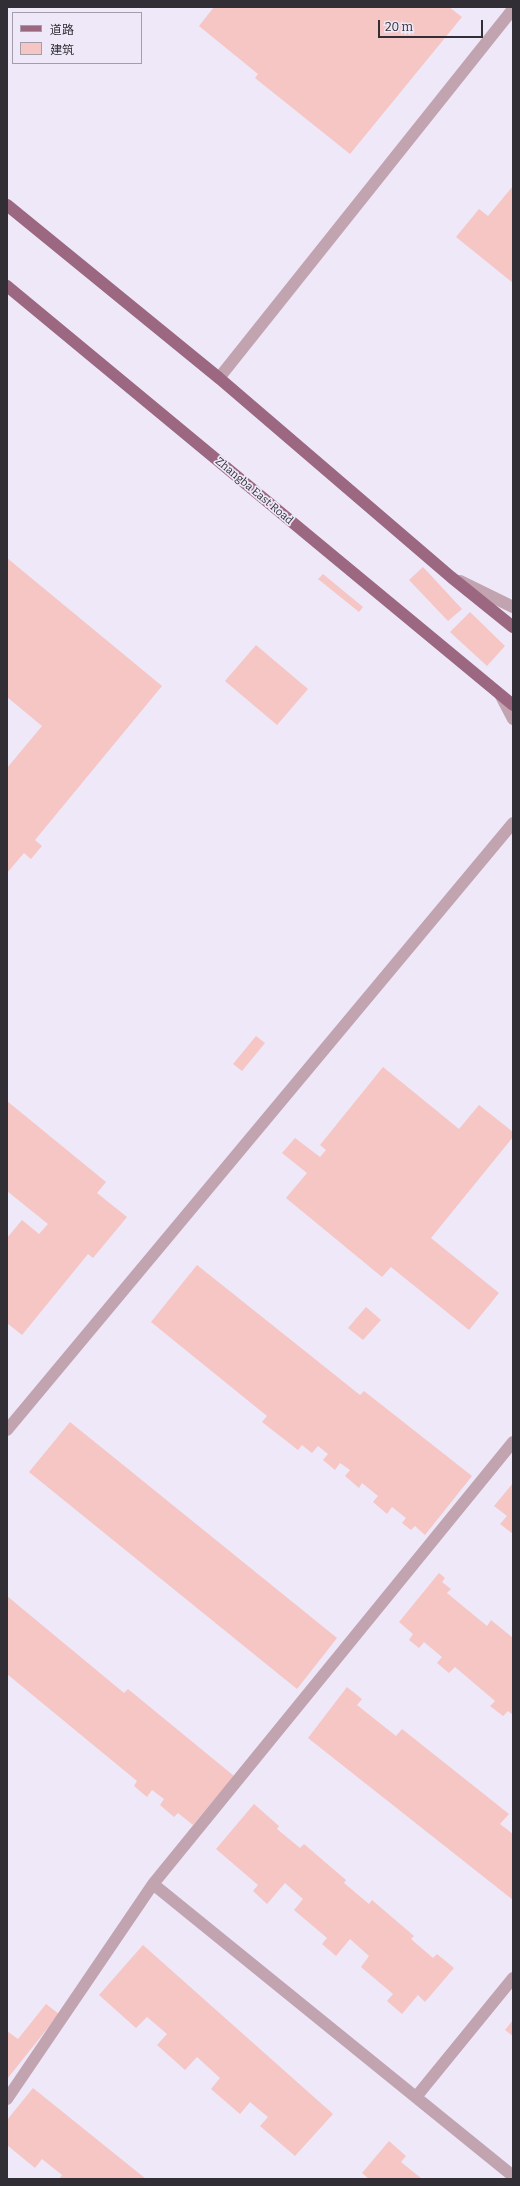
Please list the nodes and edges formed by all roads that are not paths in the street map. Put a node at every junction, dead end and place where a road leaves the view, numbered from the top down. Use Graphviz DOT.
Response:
graph roads {
  1 [pos="513,9"];
  2 [pos="7,205"];
  3 [pos="7,286"];
  4 [pos="219,378"];
  5 [pos="451,577"];
  6 [pos="513,607"];
  7 [pos="513,627"];
  8 [pos="501,696"];
  9 [pos="513,705"];
  10 [pos="513,719"];
  11 [pos="513,823"];
  12 [pos="7,1430"];
  13 [pos="513,1442"];
  14 [pos="153,1884"];
  15 [pos="513,1978"];
  16 [pos="416,2097"];
  17 [pos="7,2099"];
  18 [pos="513,2176"];
  1 -- 4 [label="street"];
  2 -- 4 [label="main road"];
  3 -- 8 [label="main road, Zhangba East Road"];
  4 -- 5 [label="main road"];
  5 -- 6 [label="street"];
  5 -- 7 [label="main road"];
  8 -- 9 [label="main road, Zhangba East Road"];
  8 -- 10 [label="street, Zhangba East Road"];
  11 -- 12 [label="street"];
  13 -- 14 [label="street"];
  14 -- 16 [label="street"];
  14 -- 17 [label="street"];
  15 -- 16 [label="street"];
  16 -- 18 [label="street"];
}
